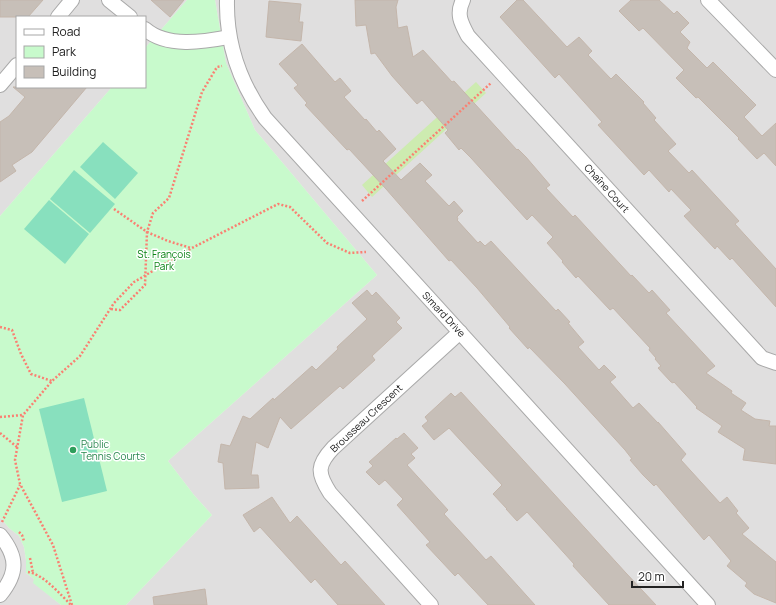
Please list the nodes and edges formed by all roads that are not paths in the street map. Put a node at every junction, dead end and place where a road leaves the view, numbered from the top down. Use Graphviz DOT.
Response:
graph roads {
  1 [pos="72,0"];
  2 [pos="110,0"];
  3 [pos="227,0"];
  4 [pos="463,0"];
  5 [pos="708,0"];
  6 [pos="59,16"];
  7 [pos="129,16"];
  8 [pos="146,30"];
  9 [pos="229,37"];
  10 [pos="16,66"];
  11 [pos="776,70"];
  12 [pos="0,85"];
  13 [pos="460,332"];
  14 [pos="776,363"];
  15 [pos="0,536"];
  16 [pos="0,595"];
  17 [pos="431,605"];
  18 [pos="708,605"];
  1 -- 6 [label="street"];
  2 -- 7 [label="street"];
  3 -- 9 [label="street, Simard Drive"];
  4 -- 14 [label="street, Chaîne Court"];
  5 -- 11 [label="street"];
  8 -- 9 [label="street"];
  9 -- 13 [label="street, Simard Drive"];
  10 -- 12 [label="street"];
  13 -- 17 [label="street, Brousseau Crescent"];
  13 -- 18 [label="street, Simard Drive"];
  15 -- 16 [label="street"];
}
